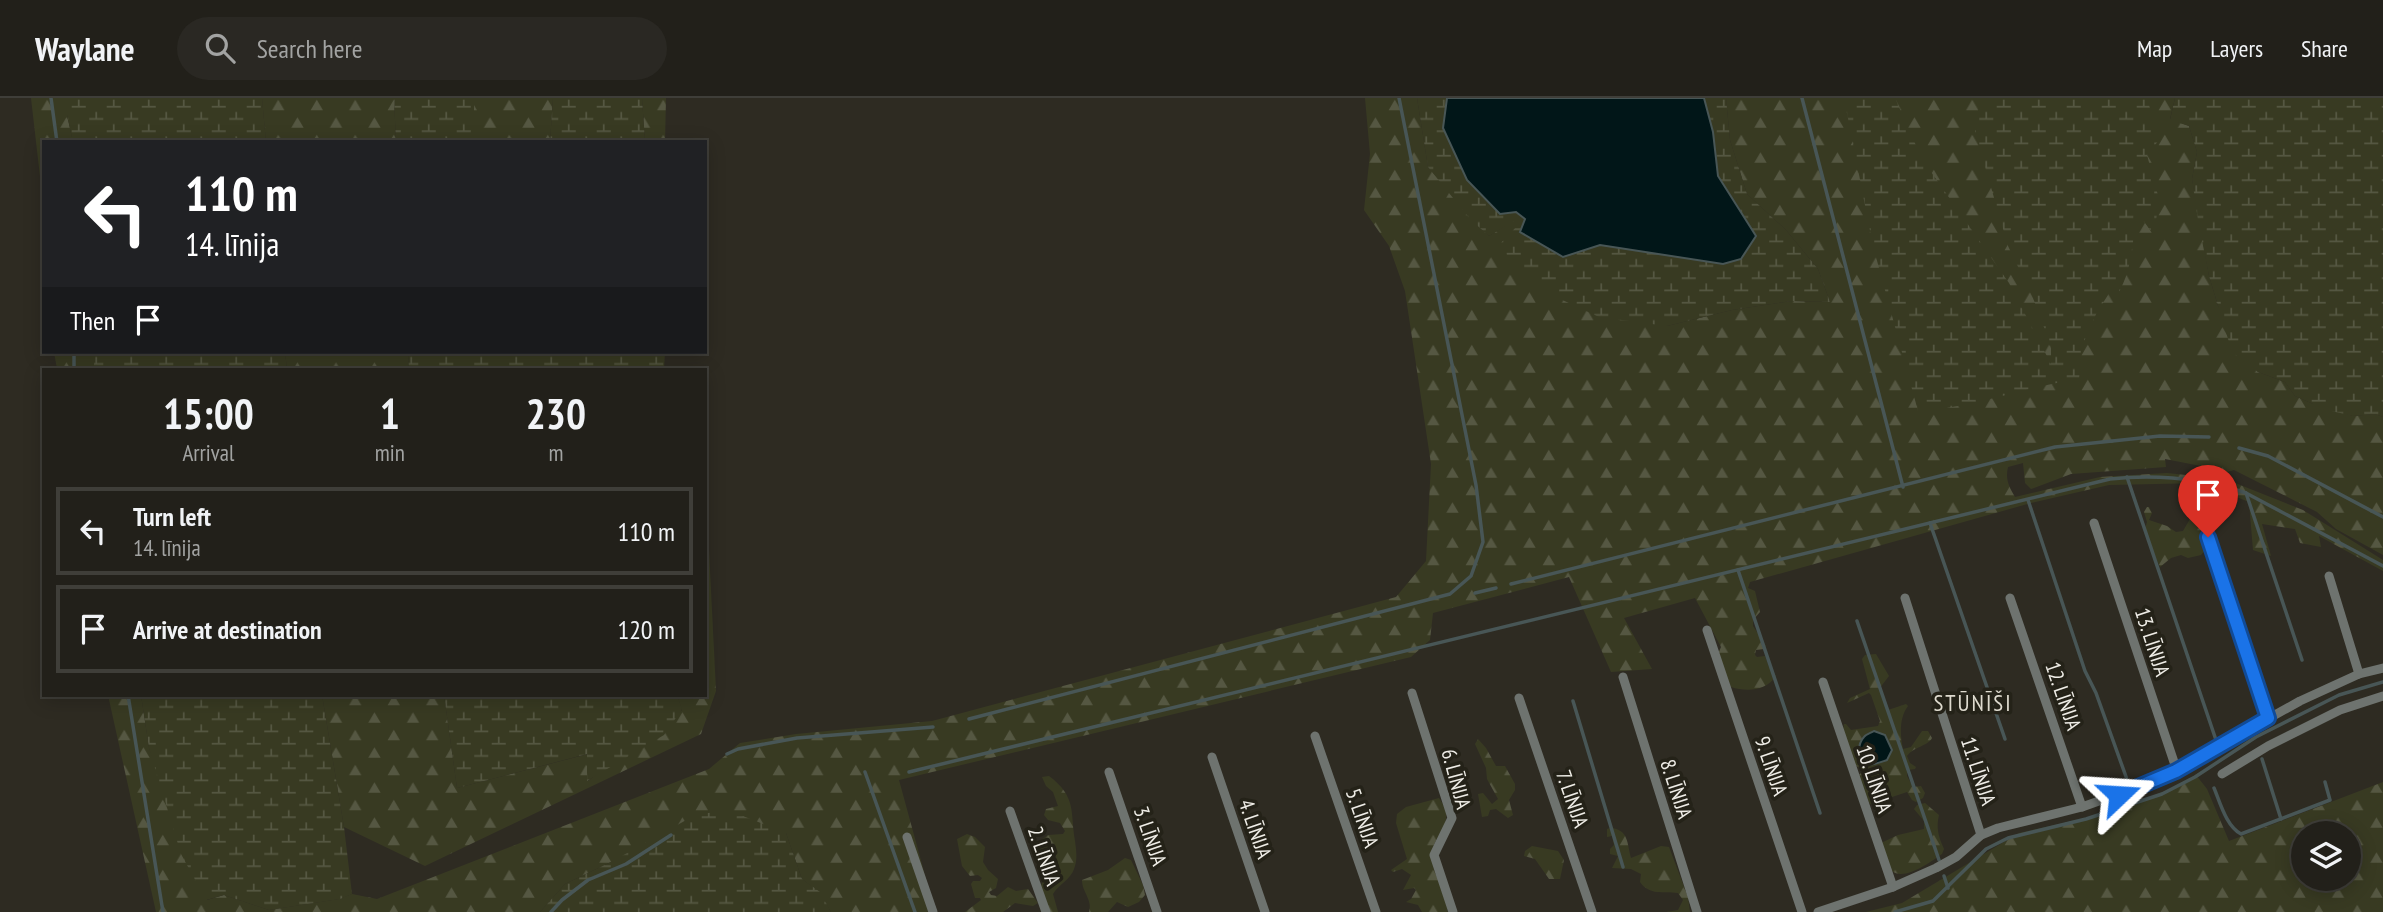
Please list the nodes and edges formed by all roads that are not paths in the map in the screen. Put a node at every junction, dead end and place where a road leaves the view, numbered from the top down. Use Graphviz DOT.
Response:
graph roads {
  1 [pos="2094,523"];
  2 [pos="2208,537"];
  3 [pos="2329,576"];
  4 [pos="1905,598"];
  5 [pos="2010,598"];
  6 [pos="1707,630"];
  7 [pos="2383,668"];
  8 [pos="2359,674"];
  9 [pos="1623,677"];
  10 [pos="1823,682"];
  11 [pos="1412,693"];
  12 [pos="2383,696"];
  13 [pos="1519,698"];
  14 [pos="2268,718"];
  15 [pos="1315,736"];
  16 [pos="1212,757"];
  17 [pos="2176,771"];
  18 [pos="1109,772"];
  19 [pos="2222,774"];
  20 [pos="2082,807"];
  21 [pos="1010,811"];
  22 [pos="1981,835"];
  23 [pos="907,837"];
  24 [pos="1893,887"];
  25 [pos="933,912"];
  26 [pos="1046,912"];
  27 [pos="1157,912"];
  28 [pos="1265,912"];
  29 [pos="1376,912"];
  30 [pos="1453,912"];
  31 [pos="1592,912"];
  32 [pos="1697,912"];
  33 [pos="1802,912"];
  34 [pos="1818,912"];
  1 -- 17 [label="street, 13. LĪNIJA"];
  2 -- 14 [label="street"];
  3 -- 8 [label="street"];
  4 -- 22 [label="street, 11. LĪNIJA"];
  5 -- 20 [label="street, 12. LĪNIJA"];
  6 -- 33 [label="street, 9. LĪNIJA"];
  7 -- 8 [label="street"];
  8 -- 14 [label="street"];
  9 -- 32 [label="street, 8. LĪNIJA"];
  10 -- 24 [label="street, 10. LĪNIJA"];
  11 -- 30 [label="street, 6. LĪNIJA"];
  12 -- 19 [label="street"];
  13 -- 31 [label="street, 7. LĪNIJA"];
  14 -- 17 [label="street"];
  15 -- 29 [label="street, 5. LĪNIJA"];
  16 -- 28 [label="street, 4. LĪNIJA"];
  17 -- 20 [label="street"];
  18 -- 27 [label="street, 3. LĪNIJA"];
  20 -- 22 [label="street"];
  21 -- 26 [label="street, 2. LĪNIJA"];
  22 -- 24 [label="street"];
  23 -- 25 [label="street"];
  24 -- 34 [label="street"];
}
